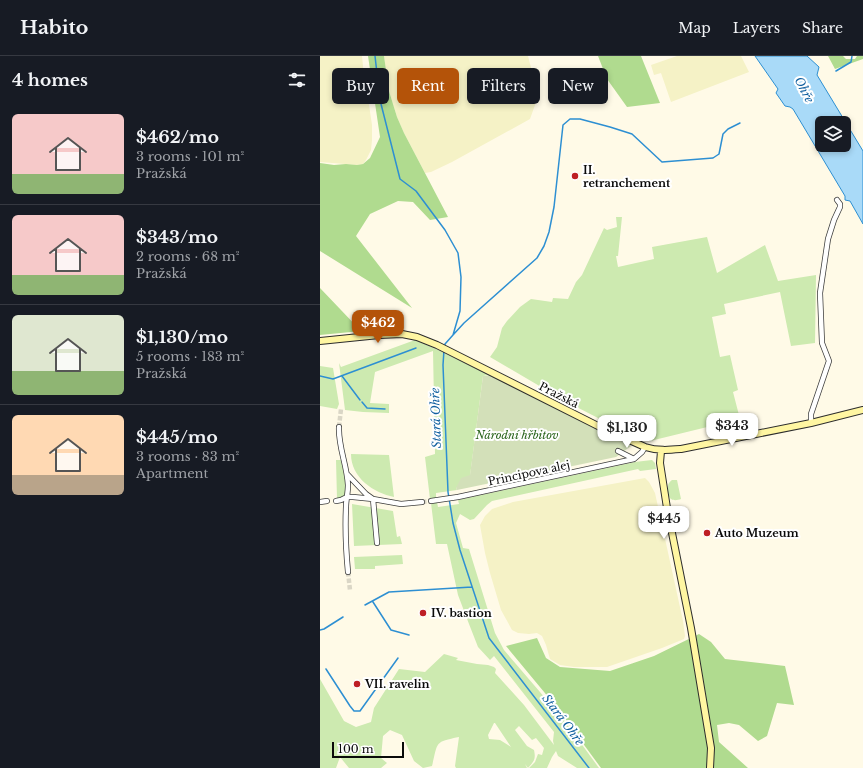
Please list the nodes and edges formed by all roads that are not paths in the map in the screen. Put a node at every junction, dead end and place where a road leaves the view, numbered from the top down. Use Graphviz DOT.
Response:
graph roads {
  1 [pos="837,200"];
  2 [pos="320,341"];
  3 [pos="863,410"];
  4 [pos="811,423"];
  5 [pos="339,427"];
  6 [pos="645,447"];
  7 [pos="618,451"];
  8 [pos="661,451"];
  9 [pos="634,459"];
  10 [pos="347,474"];
  11 [pos="347,497"];
  12 [pos="373,498"];
  13 [pos="327,501"];
  14 [pos="336,501"];
  15 [pos="431,501"];
  16 [pos="320,502"];
  17 [pos="422,502"];
  18 [pos="377,543"];
  19 [pos="348,572"];
  20 [pos="710,768"];
  1 -- 4 [label="street"];
  2 -- 6 [label="main road, Pražská"];
  3 -- 4 [label="main road, Pražská"];
  4 -- 8 [label="main road, Pražská"];
  5 -- 10 [label="street"];
  6 -- 8 [label="main road, Pražská"];
  6 -- 9 [label="street"];
  7 -- 9 [label="street"];
  8 -- 20 [label="main road"];
  9 -- 15 [label="street, Principova alej"];
  10 -- 11 [label="street"];
  10 -- 12 [label="street"];
  11 -- 12 [label="street"];
  11 -- 14 [label="street"];
  11 -- 19 [label="street"];
  12 -- 17 [label="street"];
  12 -- 18 [label="street"];
  13 -- 16 [label="street"];
}
